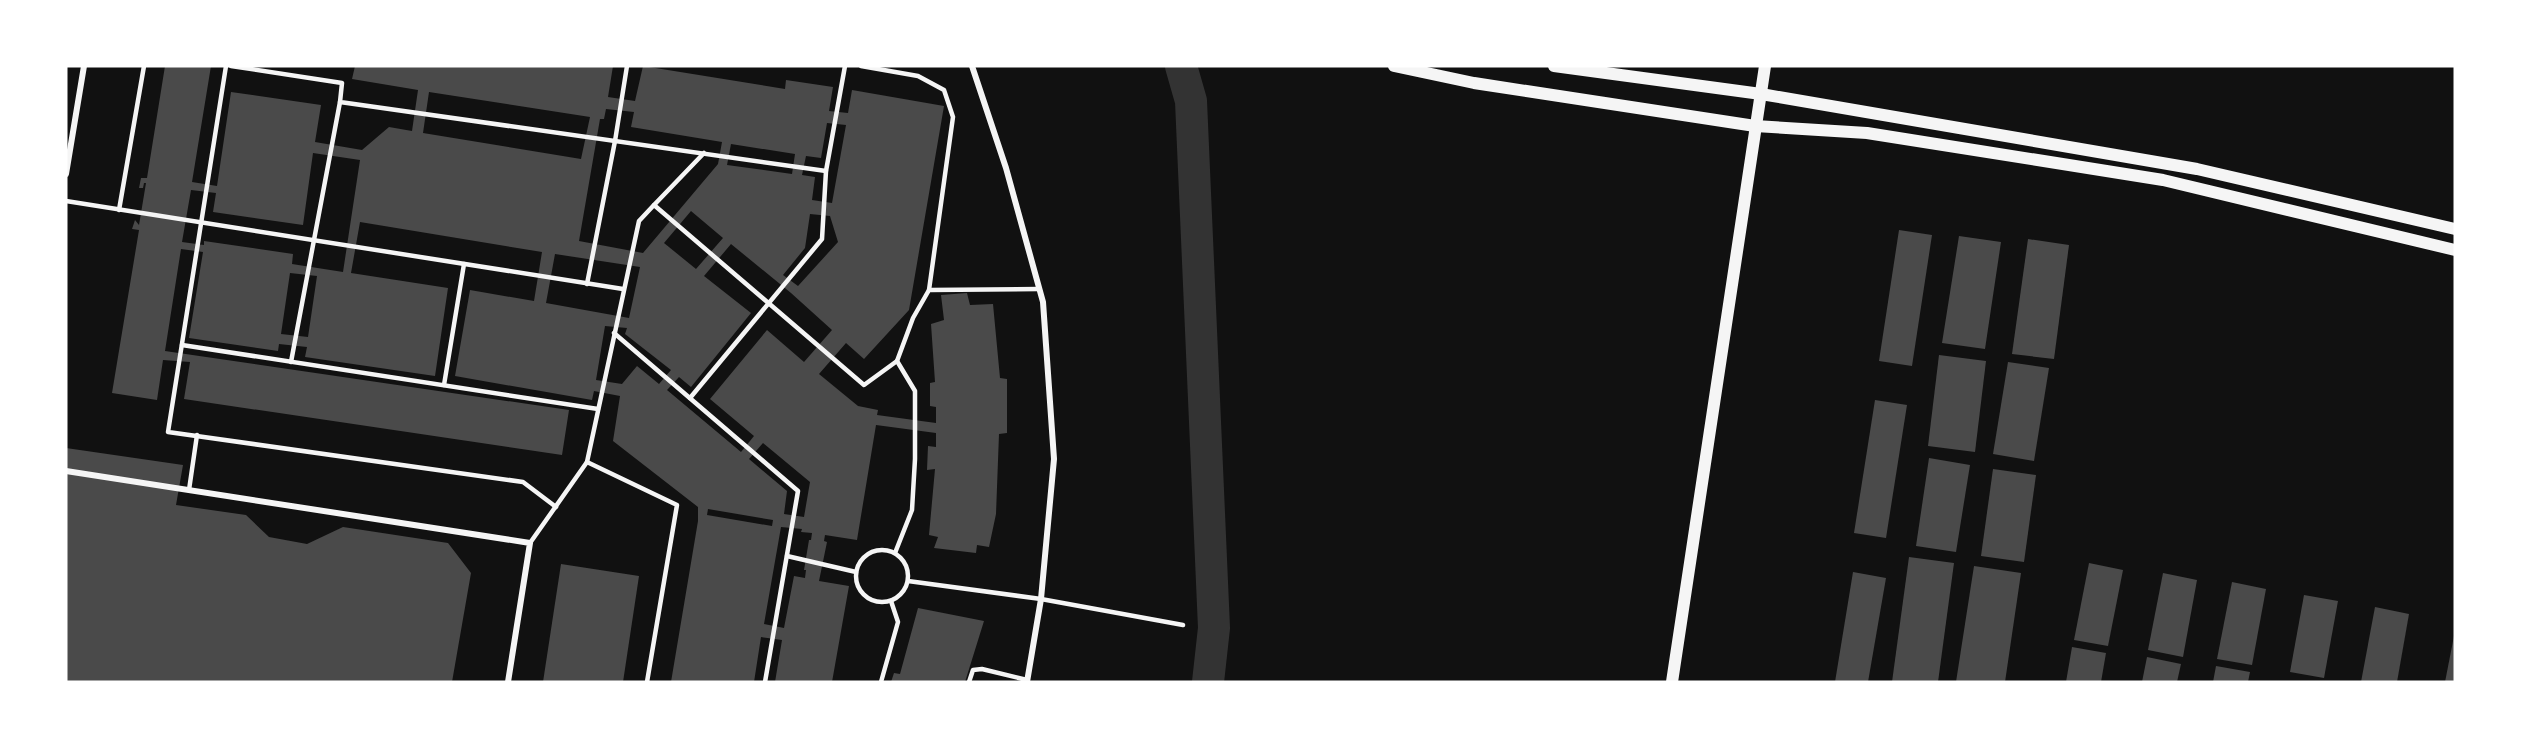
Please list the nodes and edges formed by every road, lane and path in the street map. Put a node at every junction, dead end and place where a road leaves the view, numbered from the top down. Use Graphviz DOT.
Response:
graph roads {
  1 [pos="84,66"];
  2 [pos="144,66"];
  3 [pos="226,66"];
  4 [pos="231,66"];
  5 [pos="627,66"];
  6 [pos="845,66"];
  7 [pos="861,66"];
  8 [pos="972,66"];
  9 [pos="1394,66"];
  10 [pos="1554,66"];
  11 [pos="1765,66"];
  12 [pos="1761,94"];
  13 [pos="340,102"];
  14 [pos="1755,126"];
  15 [pos="615,141"];
  16 [pos="704,153"];
  17 [pos="826,171"];
  18 [pos="66,174"];
  19 [pos="66,201"];
  20 [pos="654,205"];
  21 [pos="119,210"];
  22 [pos="201,223"];
  23 [pos="2455,229"];
  24 [pos="314,240"];
  25 [pos="2455,250"];
  26 [pos="464,264"];
  27 [pos="587,284"];
  28 [pos="623,289"];
  29 [pos="1039,289"];
  30 [pos="929,290"];
  31 [pos="770,304"];
  32 [pos="614,333"];
  33 [pos="182,345"];
  34 [pos="897,361"];
  35 [pos="291,362"];
  36 [pos="444,385"];
  37 [pos="690,398"];
  38 [pos="598,409"];
  39 [pos="197,435"];
  40 [pos="587,462"];
  41 [pos="66,471"];
  42 [pos="189,490"];
  43 [pos="556,507"];
  44 [pos="530,543"];
  45 [pos="895,553"];
  46 [pos="787,556"];
  47 [pos="856,572"];
  48 [pos="908,581"];
  49 [pos="1041,599"];
  50 [pos="891,601"];
  51 [pos="1183,625"];
  52 [pos="1027,681"];
  53 [pos="508,682"];
  54 [pos="647,682"];
  55 [pos="765,682"];
  56 [pos="881,682"];
  57 [pos="969,682"];
  58 [pos="1672,682"];
  1 -- 18 [label="street"];
  2 -- 21 [label="lane"];
  3 -- 22 [label="lane"];
  4 -- 13 [label="lane"];
  5 -- 15 [label="lane"];
  6 -- 17 [label="lane"];
  7 -- 30 [label="lane"];
  8 -- 29 [label="street"];
  9 -- 14 [label="main road"];
  10 -- 12 [label="main road"];
  11 -- 12 [label="main road"];
  12 -- 14 [label="main road"];
  12 -- 23 [label="main road"];
  13 -- 15 [label="lane"];
  13 -- 24 [label="lane"];
  14 -- 25 [label="main road"];
  14 -- 58 [label="main road"];
  15 -- 16 [label="lane"];
  15 -- 27 [label="lane"];
  16 -- 17 [label="lane"];
  16 -- 20 [label="lane"];
  17 -- 31 [label="lane"];
  19 -- 21 [label="lane"];
  20 -- 28 [label="lane"];
  20 -- 31 [label="lane"];
  21 -- 22 [label="lane"];
  22 -- 24 [label="lane"];
  22 -- 33 [label="lane"];
  24 -- 26 [label="lane"];
  24 -- 35 [label="lane"];
  26 -- 27 [label="lane"];
  26 -- 36 [label="lane"];
  27 -- 28 [label="lane"];
  28 -- 32 [label="lane"];
  29 -- 30 [label="lane"];
  29 -- 49 [label="street"];
  30 -- 34 [label="lane"];
  31 -- 34 [label="lane"];
  31 -- 37 [label="lane"];
  32 -- 37 [label="lane"];
  32 -- 38 [label="lane"];
  33 -- 35 [label="lane"];
  33 -- 39 [label="lane"];
  34 -- 45 [label="lane"];
  35 -- 36 [label="lane"];
  36 -- 38 [label="lane"];
  37 -- 46 [label="lane"];
  38 -- 40 [label="lane"];
  39 -- 42 [label="lane"];
  39 -- 43 [label="lane"];
  40 -- 43 [label="lane"];
  40 -- 54 [label="lane"];
  41 -- 42 [label="street"];
  42 -- 44 [label="street"];
  43 -- 44 [label="lane"];
  44 -- 53 [label="street"];
  45 -- 47 [label="lane"];
  45 -- 48 [label="lane"];
  46 -- 47 [label="lane"];
  46 -- 55 [label="lane"];
  47 -- 50 [label="lane"];
  48 -- 49 [label="lane"];
  48 -- 50 [label="lane"];
  49 -- 51 [label="lane"];
  49 -- 52 [label="street"];
  50 -- 56 [label="lane"];
  52 -- 57 [label="lane"];
}
